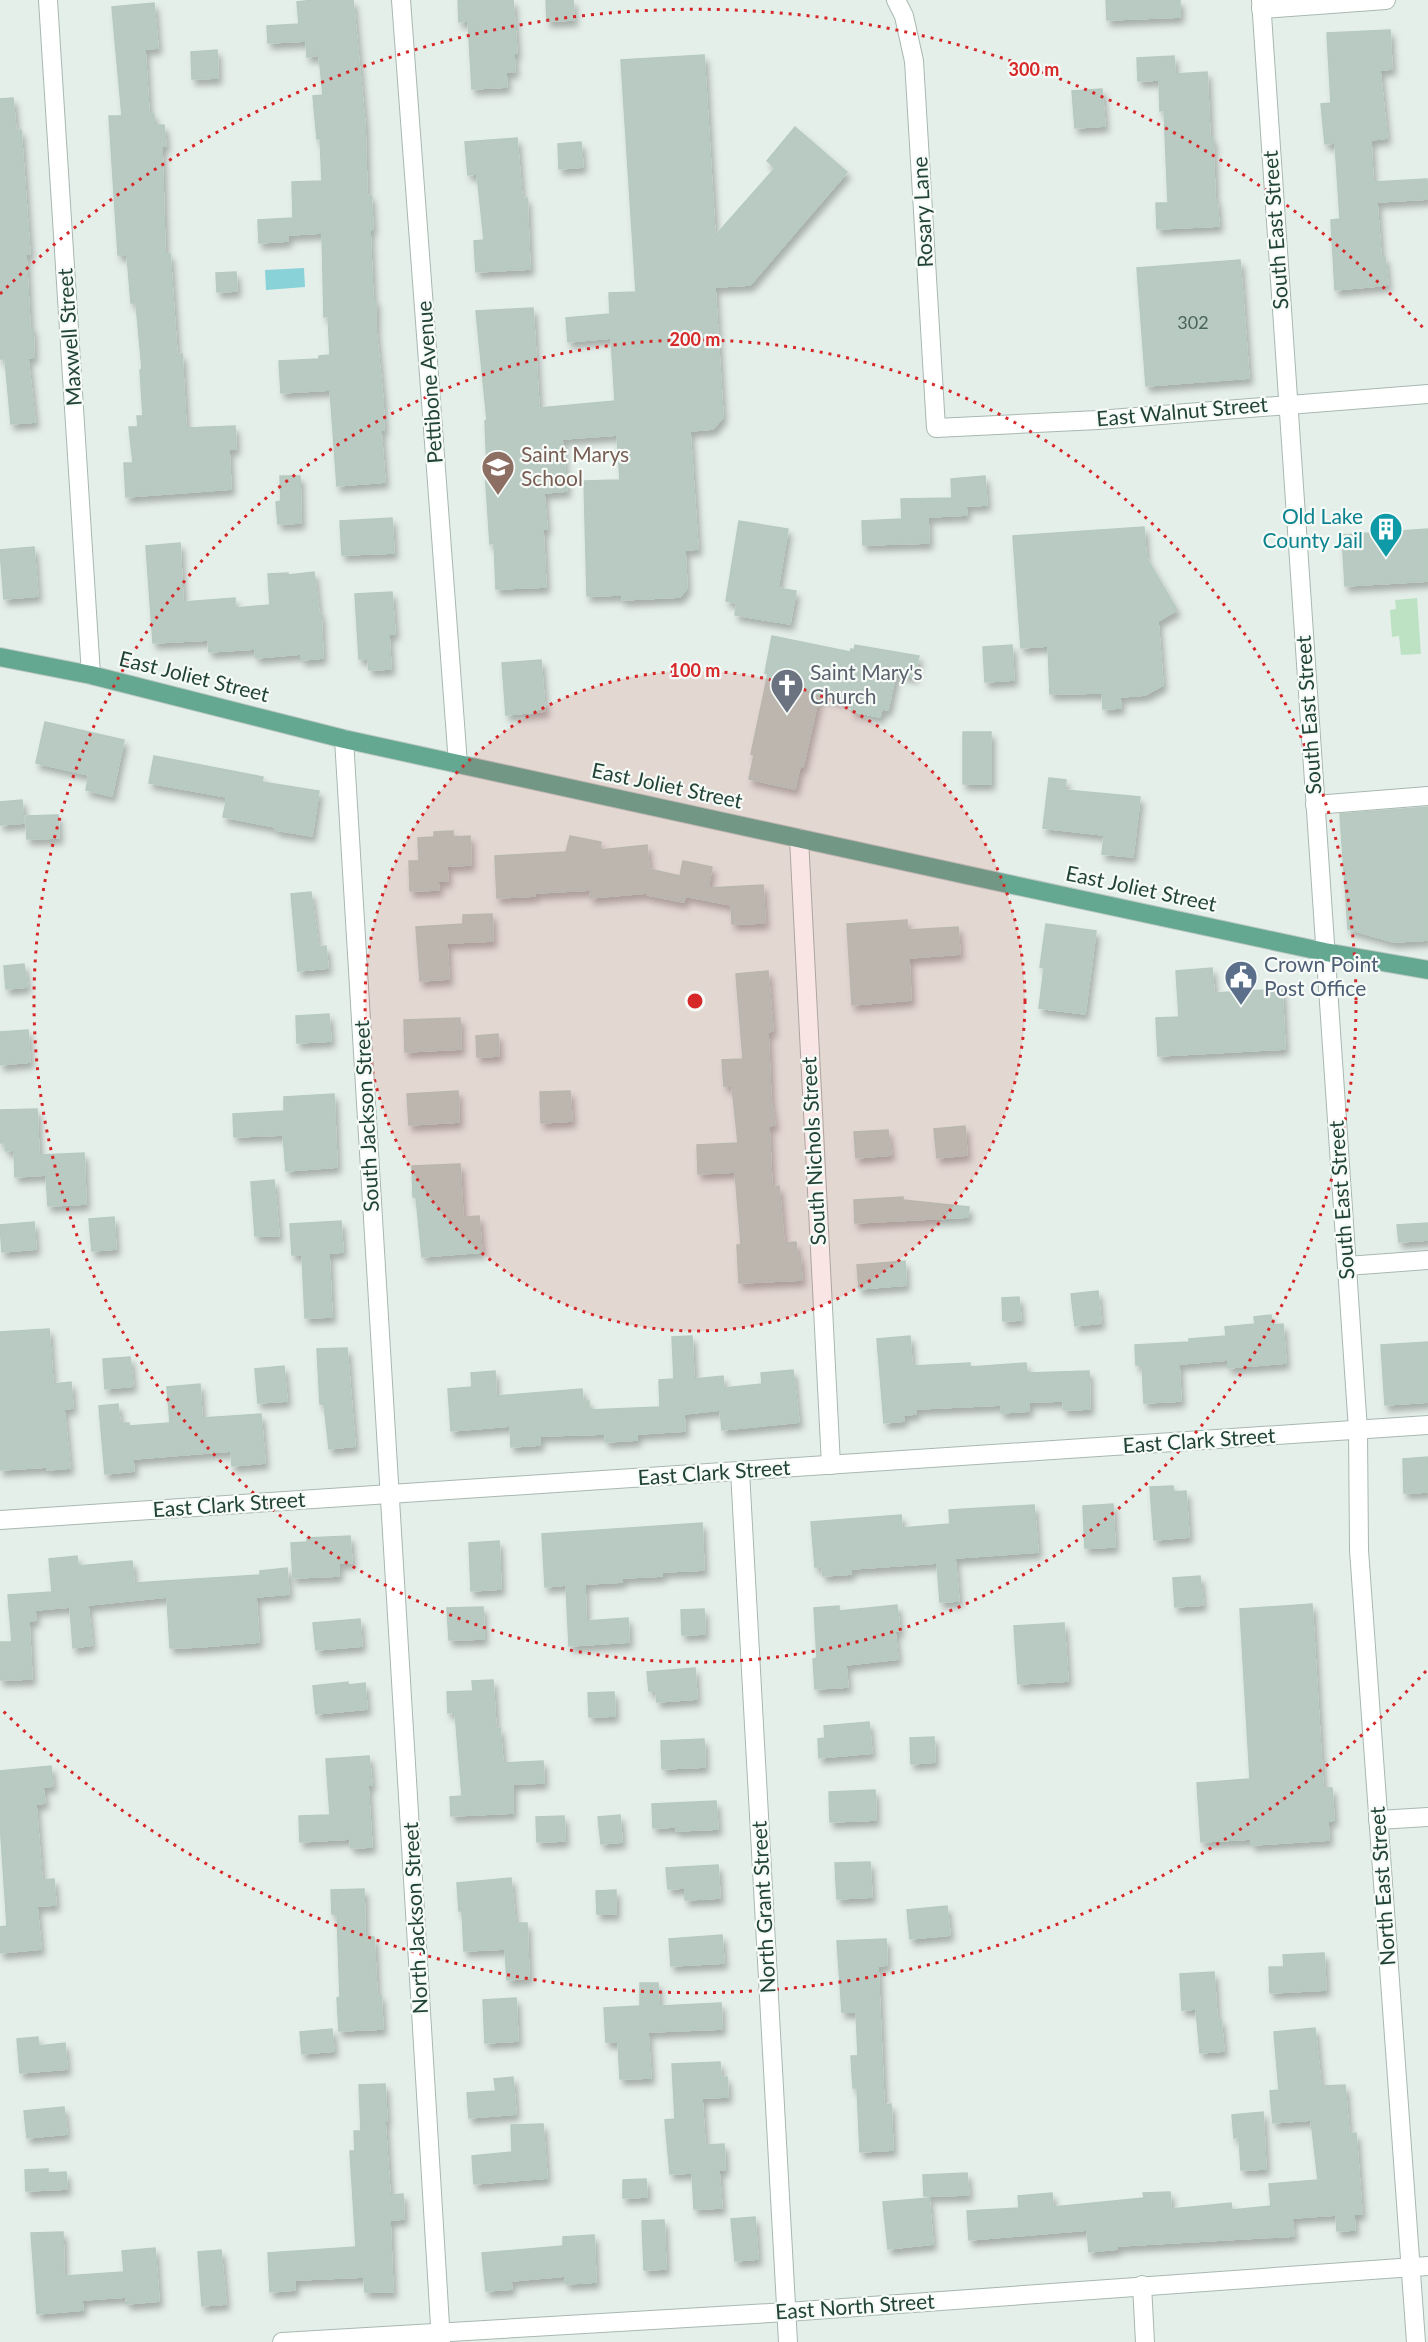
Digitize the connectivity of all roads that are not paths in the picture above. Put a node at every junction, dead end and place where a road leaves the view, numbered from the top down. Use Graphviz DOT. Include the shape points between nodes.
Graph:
graph roads {
  1 [pos="48,0"];
  2 [pos="401,0"];
  3 [pos="896,0"];
  4 [pos="1386,0"];
  5 [pos="1261,5"];
  6 [pos="1428,394"];
  7 [pos="1288,404"];
  8 [pos="936,428"];
  9 [pos="0,657"];
  10 [pos="92,675"];
  11 [pos="344,739"];
  12 [pos="458,764"];
  13 [pos="1428,796"];
  14 [pos="1315,805"];
  15 [pos="799,838"];
  16 [pos="1325,952"];
  17 [pos="1428,970"];
  18 [pos="1428,1260"];
  19 [pos="1347,1266"];
  20 [pos="1428,1425"];
  21 [pos="1358,1430"];
  22 [pos="831,1465"];
  23 [pos="740,1471"];
  24 [pos="390,1494"];
  25 [pos="0,1520"];
  26 [pos="1428,1817"];
  27 [pos="1378,1820"];
  28 [pos="1419,2266"];
  29 [pos="1142,2285"];
  30 [pos="787,2312"];
  31 [pos="441,2336"];
  32 [pos="282,2342"];
  33 [pos="788,2342"];
  34 [pos="1145,2342"];
  35 [pos="1416,2342"];
  1 -- 10 [label="street, Maxwell Street"];
  2 -- 12 [label="street, Pettibone Avenue"];
  3 -- 8 [label="street, Rosary Lane" via="904,16 914,61"];
  4 -- 5 [label="street"];
  5 -- 7 [label="street, South East Street"];
  6 -- 7 [label="street, East Walnut Street"];
  7 -- 8 [label="street, East Walnut Street" via="1098,420"];
  7 -- 14 [label="street, South East Street"];
  9 -- 10 [label="main road, East Joliet Street"];
  10 -- 11 [label="main road, East Joliet Street"];
  11 -- 12 [label="main road, East Joliet Street"];
  11 -- 24 [label="street, South Jackson Street"];
  12 -- 15 [label="main road, East Joliet Street"];
  13 -- 14 [label="street"];
  14 -- 16 [label="street, South East Street"];
  15 -- 16 [label="main road, East Joliet Street"];
  15 -- 22 [label="street, South Nichols Street"];
  16 -- 17 [label="main road, East Joliet Street"];
  16 -- 19 [label="street, South East Street"];
  18 -- 19 [label="street"];
  19 -- 21 [label="street, South East Street"];
  20 -- 21 [label="street, East Clark Street"];
  21 -- 22 [label="street, East Clark Street"];
  21 -- 27 [label="street, North East Street" via="1359,1550"];
  22 -- 23 [label="street, East Clark Street"];
  23 -- 24 [label="street, East Clark Street"];
  23 -- 30 [label="street, North Grant Street"];
  24 -- 25 [label="street, East Clark Street"];
  24 -- 31 [label="street, North Jackson Street"];
  26 -- 27 [label="street"];
  27 -- 28 [label="street, North East Street"];
  28 -- 29 [label="street, East North Street"];
  28 -- 35 [label="street, North East Street"];
  29 -- 30 [label="street, East North Street"];
  29 -- 34 [label="street"];
  30 -- 31 [label="street, East North Street"];
  30 -- 33 [label="street, North Grant Street"];
  31 -- 32 [label="street, East North Street"];
}
